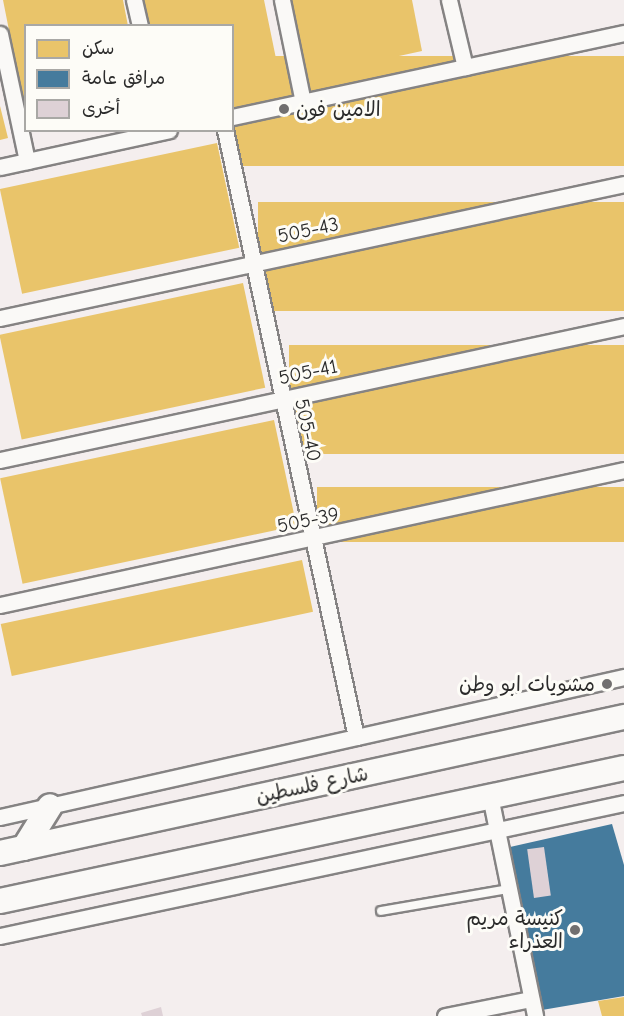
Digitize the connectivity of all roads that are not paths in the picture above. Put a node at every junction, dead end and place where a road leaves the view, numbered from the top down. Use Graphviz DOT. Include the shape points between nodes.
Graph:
graph roads {
  1 [pos="134,0"];
  2 [pos="282,0"];
  3 [pos="449,0"];
  4 [pos="140,24"];
  5 [pos="624,33"];
  6 [pos="0,34"];
  7 [pos="465,67"];
  8 [pos="303,102"];
  9 [pos="234,117"];
  10 [pos="160,132"];
  11 [pos="225,132"];
  12 [pos="27,161"];
  13 [pos="0,167"];
  14 [pos="624,184"];
  15 [pos="253,264"];
  16 [pos="0,318"];
  17 [pos="624,326"];
  18 [pos="280,399"];
  19 [pos="0,460"];
  20 [pos="624,470"];
  21 [pos="310,541"];
  22 [pos="0,605"];
  23 [pos="624,677"];
  24 [pos="624,717"];
  25 [pos="356,737"];
  26 [pos="624,768"];
  27 [pos="490,796"];
  28 [pos="624,803"];
  29 [pos="50,806"];
  30 [pos="0,817"];
  31 [pos="497,831"];
  32 [pos="24,848"];
  33 [pos="0,853"];
  34 [pos="508,889"];
  35 [pos="0,901"];
  36 [pos="381,911"];
  37 [pos="0,936"];
  38 [pos="531,999"];
  39 [pos="444,1016"];
  40 [pos="536,1016"];
  1 -- 4 [label="street"];
  2 -- 8 [label="street"];
  3 -- 7 [label="street"];
  5 -- 7 [label="street"];
  6 -- 12 [label="street"];
  7 -- 8 [label="street"];
  8 -- 9 [label="street"];
  10 -- 12 [label="street"];
  11 -- 15 [label="street, 505-40"];
  12 -- 13 [label="street"];
  14 -- 15 [label="street, 505-43"];
  15 -- 16 [label="street, 505-43"];
  15 -- 18 [label="street, 505-40"];
  17 -- 18 [label="street, 505-41"];
  18 -- 19 [label="street, 505-41"];
  18 -- 21 [label="street, 505-40"];
  20 -- 21 [label="street, 505-39"];
  21 -- 22 [label="street, 505-39"];
  21 -- 25 [label="street, 505-40"];
  23 -- 25 [label="street"];
  24 -- 32 [label="main road, شارع فلسطين"];
  25 -- 29 [label="street"];
  26 -- 27 [label="main road"];
  27 -- 31 [label="street"];
  27 -- 35 [label="main road"];
  28 -- 31 [label="street"];
  29 -- 30 [label="street"];
  29 -- 32 [label="main road"];
  31 -- 34 [label="street"];
  31 -- 37 [label="street"];
  32 -- 33 [label="main road, شارع فلسطين"];
  34 -- 36 [label="lane"];
  34 -- 38 [label="street"];
  38 -- 39 [label="street"];
  38 -- 40 [label="street"];
}
